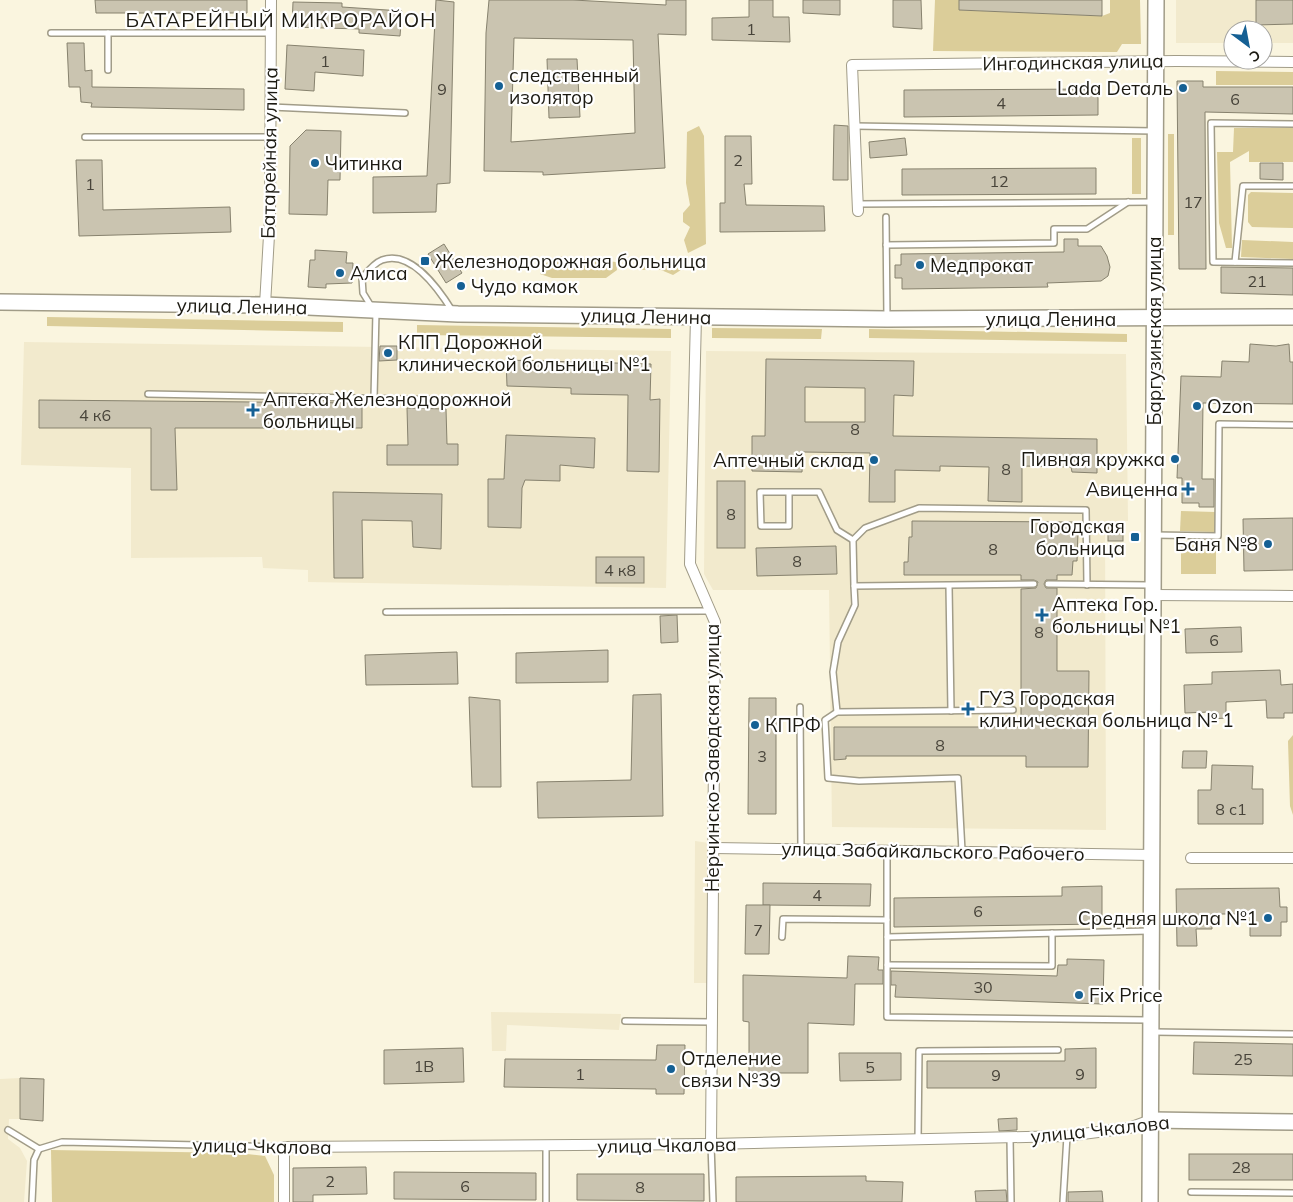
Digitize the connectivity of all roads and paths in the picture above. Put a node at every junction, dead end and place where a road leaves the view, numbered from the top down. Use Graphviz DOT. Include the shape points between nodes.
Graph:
graph roads {
  1 [pos="271,0"];
  2 [pos="1156,0"];
  3 [pos="51,33"];
  4 [pos="108,33"];
  5 [pos="270,33"];
  6 [pos="1155,62"];
  7 [pos="1293,62"];
  8 [pos="108,70"];
  9 [pos="270,107"];
  10 [pos="405,113"];
  11 [pos="1293,124"];
  12 [pos="854,126"];
  13 [pos="1154,131"];
  14 [pos="85,137"];
  15 [pos="270,137"];
  16 [pos="1293,186"];
  17 [pos="1128,201"];
  18 [pos="1154,202"];
  19 [pos="857,207"];
  20 [pos="886,217"];
  21 [pos="886,245"];
  22 [pos="1235,262"];
  23 [pos="1293,263"];
  24 [pos="0,302"];
  25 [pos="265,305"];
  26 [pos="376,311"];
  27 [pos="454,314"];
  28 [pos="696,317"];
  29 [pos="1154,318"];
  30 [pos="1293,318"];
  31 [pos="887,319"];
  32 [pos="148,394"];
  33 [pos="374,398"];
  34 [pos="455,400"];
  35 [pos="1293,425"];
  36 [pos="789,492"];
  37 [pos="1154,535"];
  38 [pos="853,540"];
  39 [pos="1034,584"];
  40 [pos="1048,584"];
  41 [pos="1087,585"];
  42 [pos="854,586"];
  43 [pos="949,586"];
  44 [pos="1153,590"];
  45 [pos="1293,596"];
  46 [pos="710,611"];
  47 [pos="386,612"];
  48 [pos="800,707"];
  49 [pos="1013,710"];
  50 [pos="951,711"];
  51 [pos="837,712"];
  52 [pos="714,848"];
  53 [pos="801,849"];
  54 [pos="888,850"];
  55 [pos="962,851"];
  56 [pos="1152,855"];
  57 [pos="1191,858"];
  58 [pos="1293,858"];
  59 [pos="887,920"];
  60 [pos="1152,931"];
  61 [pos="1052,933"];
  62 [pos="782,937"];
  63 [pos="887,937"];
  64 [pos="887,965"];
  65 [pos="626,1020"];
  66 [pos="712,1022"];
  67 [pos="1151,1026"];
  68 [pos="1293,1034"];
  69 [pos="1058,1050"];
  70 [pos="1151,1120"];
  71 [pos="1293,1122"];
  72 [pos="8,1130"];
  73 [pos="1068,1136"];
  74 [pos="1010,1138"];
  75 [pos="918,1141"];
  76 [pos="711,1144"];
  77 [pos="546,1146"];
  78 [pos="284,1147"];
  79 [pos="39,1149"];
  80 [pos="1191,1192"];
  81 [pos="1293,1193"];
  82 [pos="32,1202"];
  83 [pos="284,1202"];
  84 [pos="546,1202"];
  85 [pos="713,1202"];
  86 [pos="1011,1202"];
  87 [pos="1063,1202"];
  88 [pos="1150,1202"];
  1 -- 5 [label="street, Батарейная улица"];
  2 -- 6 [label="main road, Баргузинская улица"];
  3 -- 4 [label="lane"];
  4 -- 5 [label="lane"];
  4 -- 8 [label="lane"];
  5 -- 9 [label="street, Батарейная улица"];
  6 -- 7 [label="street, Ингодинская улица"];
  6 -- 12 [label="street, Ингодинская улица" via="852,65"];
  6 -- 13 [label="main road, Баргузинская улица"];
  9 -- 10 [label="lane"];
  9 -- 15 [label="street, Батарейная улица"];
  11 -- 22 [label="lane" via="1212,123 1213,262"];
  12 -- 13 [label="lane"];
  12 -- 19 [label="street"];
  13 -- 18 [label="main road, Баргузинская улица"];
  14 -- 15 [label="lane"];
  15 -- 25 [label="street, Батарейная улица"];
  16 -- 22 [label="lane" via="1243,186"];
  17 -- 18 [label="lane"];
  17 -- 19 [label="lane"];
  17 -- 21 [label="lane" via="1087,229 1054,229 1054,243"];
  18 -- 29 [label="main road, Баргузинская улица"];
  20 -- 21 [label="lane"];
  21 -- 31 [label="lane"];
  22 -- 23 [label="lane"];
  24 -- 25 [label="main road, улица Ленина"];
  25 -- 26 [label="main road, улица Ленина"];
  26 -- 27 [label="main road, улица Ленина"];
  26 -- 27 [label="lane" via="363,293 362,278 382,260 399,259 421,270"];
  26 -- 33 [label="lane"];
  27 -- 28 [label="main road, улица Ленина"];
  28 -- 31 [label="main road, улица Ленина"];
  28 -- 46 [label="street, Нерчинско-Заводская улица" via="690,564"];
  29 -- 30 [label="main road, улица Ленина"];
  29 -- 31 [label="main road, улица Ленина"];
  29 -- 37 [label="main road, Баргузинская улица"];
  32 -- 33 [label="lane"];
  33 -- 34 [label="lane"];
  35 -- 37 [label="lane" via="1219,424 1218,536"];
  36 -- 36 [label="lane" via="760,492 761,526 789,526"];
  36 -- 38 [label="lane" via="819,492 837,530"];
  37 -- 44 [label="main road, Баргузинская улица"];
  38 -- 41 [label="lane" via="865,528 919,508 1086,510"];
  38 -- 42 [label="lane"];
  39 -- 43 [label="lane"];
  40 -- 41 [label="lane"];
  41 -- 44 [label="lane"];
  42 -- 43 [label="lane"];
  42 -- 51 [label="lane" via="855,605 838,642 833,672"];
  43 -- 50 [label="lane"];
  44 -- 45 [label="street"];
  44 -- 56 [label="main road, Баргузинская улица"];
  46 -- 47 [label="lane"];
  46 -- 52 [label="street, Нерчинско-Заводская улица" via="714,622"];
  48 -- 53 [label="lane"];
  49 -- 50 [label="lane"];
  50 -- 51 [label="lane"];
  51 -- 55 [label="lane" via="825,720 828,778 859,781 958,778"];
  52 -- 53 [label="street, улица Забайкальского Рабочего"];
  52 -- 66 [label="street, Нерчинско-Заводская улица"];
  53 -- 54 [label="street, улица Забайкальского Рабочего"];
  54 -- 55 [label="street, улица Забайкальского Рабочего"];
  54 -- 59 [label="lane"];
  55 -- 56 [label="street, улица Забайкальского Рабочего"];
  56 -- 60 [label="main road, Баргузинская улица"];
  57 -- 58 [label="street"];
  59 -- 62 [label="lane" via="783,919"];
  59 -- 63 [label="lane"];
  60 -- 61 [label="lane"];
  60 -- 67 [label="main road, Баргузинская улица"];
  61 -- 63 [label="lane"];
  61 -- 64 [label="lane" via="1052,966"];
  63 -- 64 [label="lane"];
  64 -- 67 [label="lane" via="887,1017"];
  65 -- 66 [label="lane"];
  66 -- 76 [label="street, Нерчинско-Заводская улица"];
  67 -- 68 [label="lane"];
  67 -- 70 [label="main road, Баргузинская улица"];
  69 -- 75 [label="lane" via="919,1051"];
  70 -- 71 [label="main road, улица Чкалова"];
  70 -- 73 [label="street, улица Чкалова" via="1129,1128"];
  70 -- 88 [label="main road, Баргузинская улица"];
  72 -- 79 [label="lane"];
  73 -- 74 [label="street, улица Чкалова"];
  73 -- 87 [label="lane"];
  74 -- 75 [label="street, улица Чкалова"];
  74 -- 86 [label="lane"];
  75 -- 76 [label="street, улица Чкалова"];
  76 -- 77 [label="street, улица Чкалова"];
  76 -- 85 [label="lane"];
  77 -- 78 [label="street, улица Чкалова"];
  77 -- 84 [label="lane"];
  78 -- 79 [label="lane, улица Чкалова" via="62,1142"];
  78 -- 83 [label="street"];
  79 -- 82 [label="lane" via="34,1160"];
  80 -- 81 [label="lane"];
}
